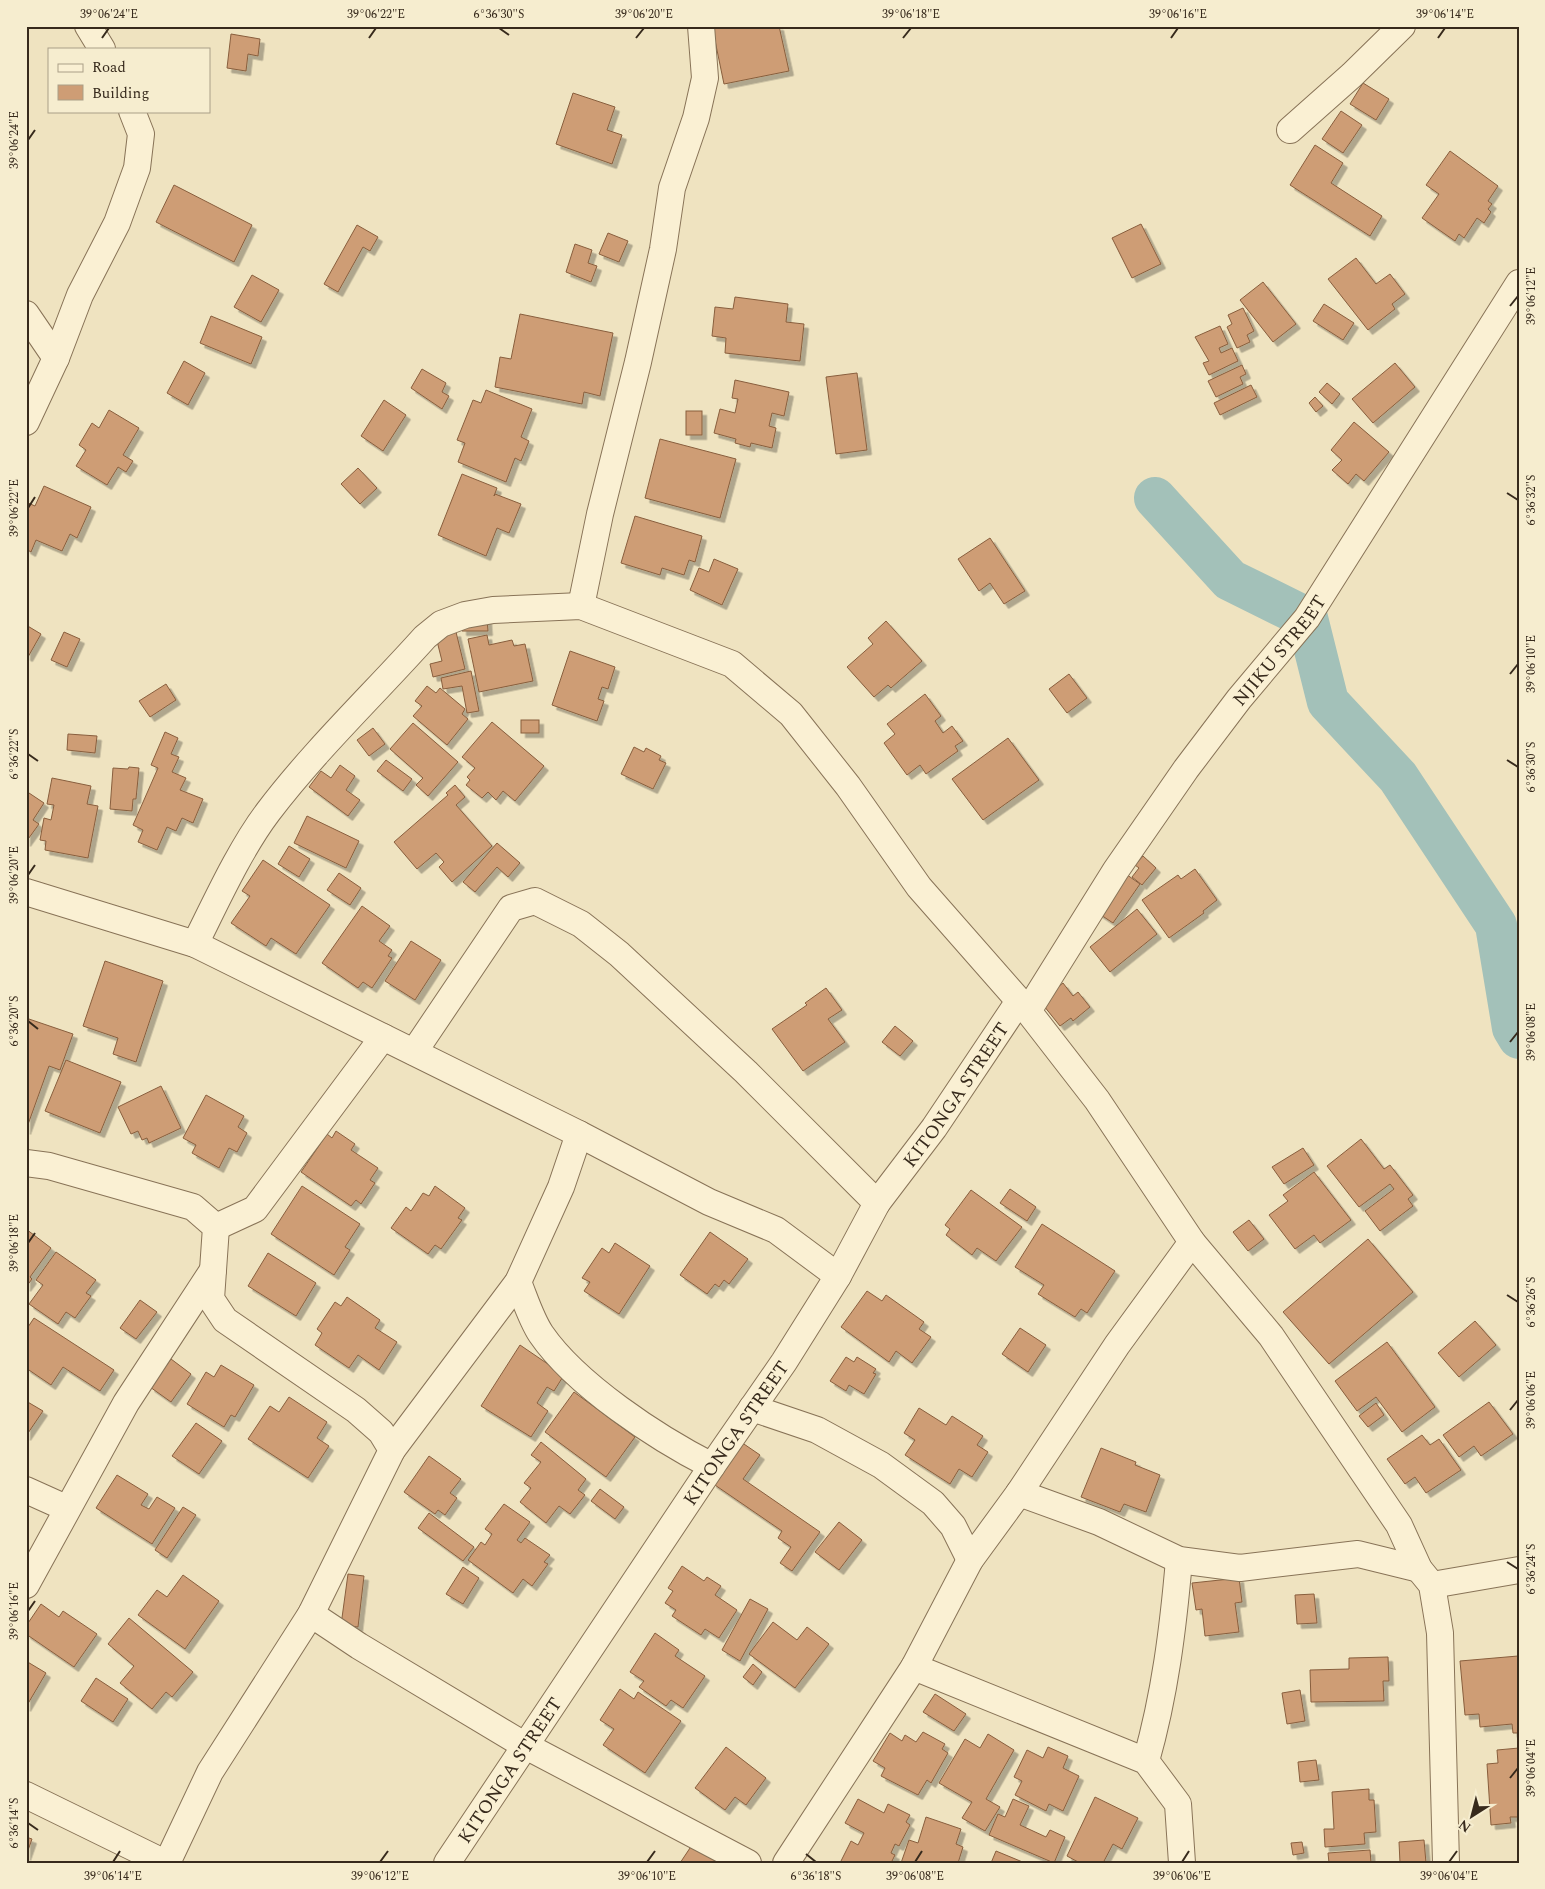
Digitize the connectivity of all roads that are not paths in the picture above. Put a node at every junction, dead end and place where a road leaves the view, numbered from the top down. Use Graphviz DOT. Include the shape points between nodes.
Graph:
graph roads {
  1 [pos="88,26"];
  2 [pos="701,26"];
  3 [pos="1402,26"];
  4 [pos="101,48"];
  5 [pos="132,112"];
  6 [pos="1290,130"];
  7 [pos="1519,282"];
  8 [pos="26,314"];
  9 [pos="56,358"];
  10 [pos="26,422"];
  11 [pos="581,606"];
  12 [pos="26,892"];
  13 [pos="195,944"];
  14 [pos="1024,1006"];
  15 [pos="383,1037"];
  16 [pos="414,1052"];
  17 [pos="579,1134"];
  18 [pos="26,1163"];
  19 [pos="877,1203"];
  20 [pos="216,1227"];
  21 [pos="1192,1242"];
  22 [pos="213,1270"];
  23 [pos="838,1276"];
  24 [pos="518,1282"];
  25 [pos="752,1408"];
  26 [pos="392,1450"];
  27 [pos="712,1466"];
  28 [pos="26,1490"];
  29 [pos="1019,1493"];
  30 [pos="66,1508"];
  31 [pos="970,1560"];
  32 [pos="1179,1560"];
  33 [pos="1519,1570"];
  34 [pos="1425,1577"];
  35 [pos="26,1585"];
  36 [pos="310,1614"];
  37 [pos="914,1667"];
  38 [pos="524,1745"];
  39 [pos="1146,1761"];
  40 [pos="27,1798"];
  41 [pos="166,1863"];
  42 [pos="448,1863"];
  43 [pos="748,1863"];
  44 [pos="786,1863"];
  45 [pos="1182,1863"];
  46 [pos="1446,1863"];
  1 -- 4 [label="street"];
  2 -- 11 [label="street" via="705,78 672,188 661,259"];
  3 -- 6 [label="street"];
  5 -- 9 [label="street" via="141,134 137,168 117,223 80,295"];
  7 -- 14 [label="street, NJIKU STREET" via="1307,618 1186,769"];
  8 -- 9 [label="street"];
  9 -- 10 [label="street"];
  11 -- 13 [label="street" via="493,610 465,615 441,624 425,637 334,735 268,813 223,887"];
  11 -- 14 [label="street" via="732,664 791,714 848,786 919,888"];
  12 -- 13 [label="street"];
  13 -- 15 [label="street"];
  14 -- 19 [label="street, KITONGA STREET"];
  14 -- 21 [label="street" via="1098,1100"];
  15 -- 16 [label="street"];
  15 -- 20 [label="street" via="255,1209"];
  16 -- 17 [label="street"];
  16 -- 19 [label="street" via="511,908 535,901 581,924 619,954 746,1072"];
  17 -- 23 [label="street" via="709,1202 776,1230"];
  17 -- 24 [label="street" via="561,1187"];
  18 -- 20 [label="street" via="49,1166 193,1207"];
  19 -- 23 [label="street, KITONGA STREET"];
  20 -- 22 [label="street"];
  21 -- 29 [label="street" via="1117,1345"];
  21 -- 34 [label="street" via="1271,1336 1399,1525"];
  22 -- 26 [label="street" via="211,1299 225,1320 356,1410 381,1432"];
  22 -- 30 [label="street" via="126,1403"];
  23 -- 25 [label="street, KITONGA STREET"];
  24 -- 26 [label="street"];
  24 -- 27 [label="street" via="541,1334 582,1381 679,1449"];
  25 -- 27 [label="street, KITONGA STREET"];
  25 -- 31 [label="street" via="817,1430 881,1465 933,1502 953,1526"];
  26 -- 36 [label="street"];
  27 -- 38 [label="street, KITONGA STREET"];
  28 -- 30 [label="street"];
  29 -- 31 [label="street"];
  29 -- 32 [label="street" via="1099,1522"];
  30 -- 35 [label="street"];
  31 -- 37 [label="street"];
  32 -- 34 [label="street" via="1240,1568 1358,1554"];
  32 -- 39 [label="street" via="1171,1647 1158,1719"];
  33 -- 34 [label="street"];
  34 -- 46 [label="street" via="1440,1633"];
  36 -- 38 [label="street"];
  36 -- 41 [label="street" via="210,1772"];
  37 -- 39 [label="street"];
  37 -- 44 [label="street"];
  38 -- 42 [label="street, KITONGA STREET"];
  38 -- 43 [label="street"];
  39 -- 45 [label="street" via="1178,1804"];
  40 -- 41 [label="street"];
}
